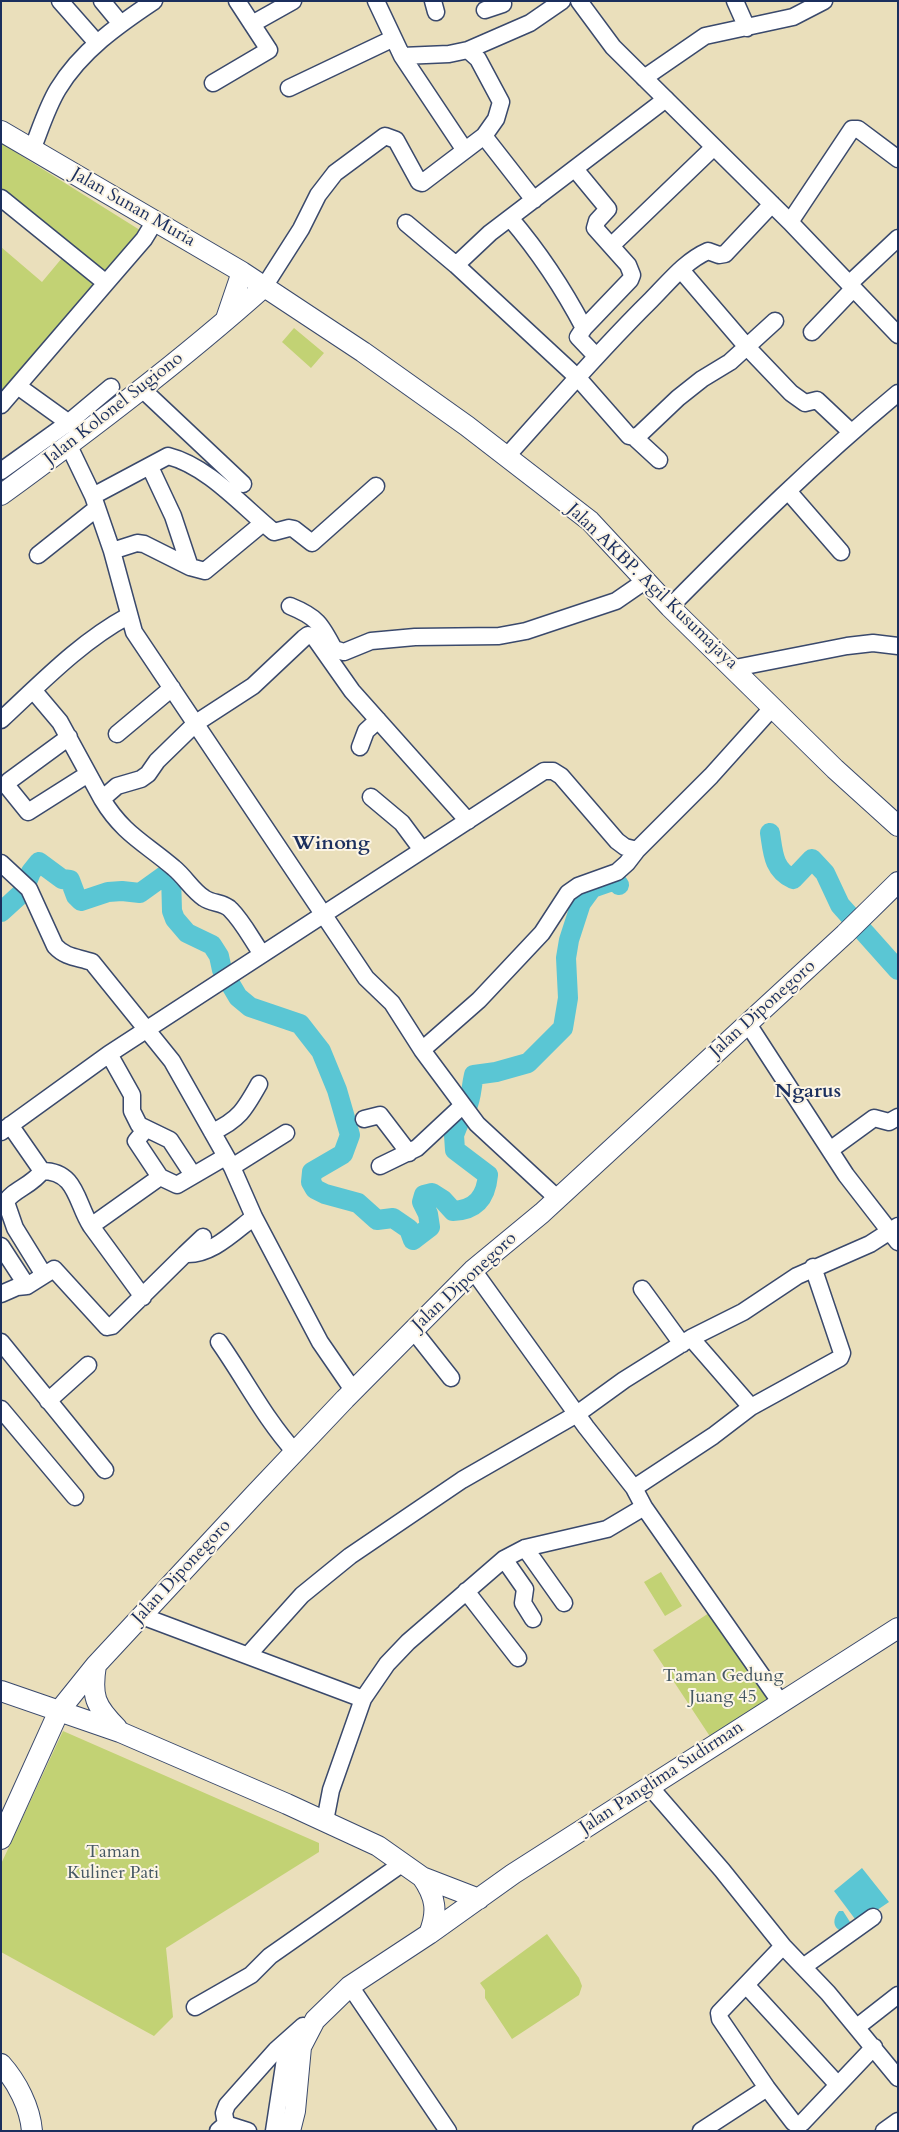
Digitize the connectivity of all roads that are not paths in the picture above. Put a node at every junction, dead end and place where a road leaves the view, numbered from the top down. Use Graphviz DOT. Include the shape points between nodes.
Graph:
graph roads {
  1 [pos="60,1"];
  2 [pos="102,1"];
  3 [pos="154,1"];
  4 [pos="237,1"];
  5 [pos="293,1"];
  6 [pos="376,1"];
  7 [pos="562,1"];
  8 [pos="580,1"];
  9 [pos="735,1"];
  10 [pos="824,1"];
  11 [pos="504,2"];
  12 [pos="485,10"];
  13 [pos="121,24"];
  14 [pos="252,24"];
  15 [pos="748,28"];
  16 [pos="392,38"];
  17 [pos="97,43"];
  18 [pos="468,50"];
  19 [pos="402,56"];
  20 [pos="644,78"];
  21 [pos="214,84"];
  22 [pos="289,88"];
  23 [pos="666,99"];
  24 [pos="1,131"];
  25 [pos="484,136"];
  26 [pos="714,147"];
  27 [pos="464,149"];
  28 [pos="32,150"];
  29 [pos="898,159"];
  30 [pos="575,169"];
  31 [pos="1,198"];
  32 [pos="534,200"];
  33 [pos="772,204"];
  34 [pos="510,218"];
  35 [pos="155,222"];
  36 [pos="790,222"];
  37 [pos="406,223"];
  38 [pos="898,238"];
  39 [pos="611,246"];
  40 [pos="456,265"];
  41 [pos="681,270"];
  42 [pos="242,272"];
  43 [pos="106,283"];
  44 [pos="851,286"];
  45 [pos="264,287"];
  46 [pos="225,321"];
  47 [pos="775,321"];
  48 [pos="584,328"];
  49 [pos="812,332"];
  50 [pos="898,335"];
  51 [pos="746,347"];
  52 [pos="596,356"];
  53 [pos="578,378"];
  54 [pos="19,387"];
  55 [pos="111,387"];
  56 [pos="141,388"];
  57 [pos="898,393"];
  58 [pos="1,405"];
  59 [pos="68,422"];
  60 [pos="851,432"];
  61 [pos="634,437"];
  62 [pos="76,440"];
  63 [pos="507,456"];
  64 [pos="659,460"];
  65 [pos="150,467"];
  66 [pos="1,471"];
  67 [pos="244,484"];
  68 [pos="376,486"];
  69 [pos="788,490"];
  70 [pos="1,495"];
  71 [pos="95,502"];
  72 [pos="263,523"];
  73 [pos="112,551"];
  74 [pos="840,552"];
  75 [pos="38,555"];
  76 [pos="190,567"];
  77 [pos="645,581"];
  78 [pos="290,606"];
  79 [pos="670,607"];
  80 [pos="128,616"];
  81 [pos="898,646"];
  82 [pos="831,649"];
  83 [pos="898,656"];
  84 [pos="735,668"];
  85 [pos="172,688"];
  86 [pos="33,690"];
  87 [pos="774,707"];
  88 [pos="1,720"];
  89 [pos="378,720"];
  90 [pos="196,723"];
  91 [pos="117,734"];
  92 [pos="69,737"];
  93 [pos="360,747"];
  94 [pos="88,774"];
  95 [pos="371,797"];
  96 [pos="102,799"];
  97 [pos="468,821"];
  98 [pos="898,826"];
  99 [pos="422,850"];
  100 [pos="637,850"];
  101 [pos="1,863"];
  102 [pos="898,882"];
  103 [pos="324,912"];
  104 [pos="262,954"];
  105 [pos="748,1024"];
  106 [pos="148,1030"];
  107 [pos="422,1050"];
  108 [pos="109,1054"];
  109 [pos="259,1084"];
  110 [pos="462,1106"];
  111 [pos="898,1117"];
  112 [pos="364,1119"];
  113 [pos="6,1128"];
  114 [pos="146,1129"];
  115 [pos="212,1132"];
  116 [pos="286,1133"];
  117 [pos="830,1150"];
  118 [pos="409,1153"];
  119 [pos="228,1162"];
  120 [pos="380,1166"];
  121 [pos="42,1171"];
  122 [pos="193,1175"];
  123 [pos="160,1177"];
  124 [pos="557,1198"];
  125 [pos="254,1217"];
  126 [pos="91,1226"];
  127 [pos="895,1233"];
  128 [pos="203,1236"];
  129 [pos="1,1246"];
  130 [pos="184,1254"];
  131 [pos="813,1268"];
  132 [pos="473,1270"];
  133 [pos="44,1275"];
  134 [pos="27,1286"];
  135 [pos="642,1289"];
  136 [pos="1,1294"];
  137 [pos="143,1297"];
  138 [pos="413,1330"];
  139 [pos="686,1341"];
  140 [pos="1,1342"];
  141 [pos="219,1342"];
  142 [pos="88,1365"];
  143 [pos="451,1378"];
  144 [pos="353,1390"];
  145 [pos="48,1401"];
  146 [pos="751,1407"];
  147 [pos="1,1409"];
  148 [pos="577,1414"];
  149 [pos="295,1452"];
  150 [pos="105,1470"];
  151 [pos="634,1488"];
  152 [pos="75,1497"];
  153 [pos="644,1507"];
  154 [pos="525,1548"];
  155 [pos="504,1559"];
  156 [pos="466,1591"];
  157 [pos="564,1603"];
  158 [pos="142,1616"];
  159 [pos="533,1619"];
  160 [pos="898,1628"];
  161 [pos="249,1654"];
  162 [pos="518,1658"];
  163 [pos="96,1665"];
  164 [pos="1,1691"];
  165 [pos="363,1698"];
  166 [pos="781,1703"];
  167 [pos="59,1711"];
  168 [pos="120,1732"];
  169 [pos="650,1787"];
  170 [pos="325,1821"];
  171 [pos="1,1839"];
  172 [pos="403,1863"];
  173 [pos="422,1877"];
  174 [pos="479,1899"];
  175 [pos="873,1917"];
  176 [pos="429,1934"];
  177 [pos="783,1946"];
  178 [pos="803,1966"];
  179 [pos="746,1985"];
  180 [pos="350,1986"];
  181 [pos="898,1995"];
  182 [pos="195,2007"];
  183 [pos="303,2026"];
  184 [pos="857,2027"];
  185 [pos="874,2047"];
  186 [pos="1,2064"];
  187 [pos="896,2074"];
  188 [pos="838,2085"];
  189 [pos="766,2088"];
  190 [pos="898,2121"];
  191 [pos="222,2128"];
  192 [pos="285,2128"];
  193 [pos="32,2131"];
  194 [pos="248,2131"];
  195 [pos="448,2131"];
  196 [pos="701,2131"];
  197 [pos="884,2131"];
  1 -- 17 [label="street"];
  2 -- 13 [label="street"];
  3 -- 13 [label="street"];
  4 -- 14 [label="street"];
  5 -- 14 [label="street"];
  6 -- 16 [label="street"];
  7 -- 18 [label="street" via="530,24"];
  8 -- 20 [label="street" via="612,47"];
  9 -- 15 [label="street"];
  10 -- 15 [label="street" via="793,17"];
  11 -- 12 [label="street"];
  13 -- 17 [label="street"];
  14 -- 21 [label="street" via="269,50"];
  15 -- 20 [label="street" via="705,36"];
  16 -- 19 [label="street"];
  16 -- 22 [label="street"];
  17 -- 28 [label="street" via="58,90"];
  18 -- 19 [label="street"];
  18 -- 25 [label="street" via="478,59 501,102 496,119"];
  19 -- 27 [label="street"];
  20 -- 23 [label="street"];
  23 -- 26 [label="street"];
  23 -- 30 [label="street"];
  24 -- 28 [label="main road, Jalan Sunan Muria"];
  25 -- 27 [label="street"];
  25 -- 32 [label="street"];
  26 -- 33 [label="street"];
  26 -- 39 [label="street"];
  27 -- 45 [label="street" via="422,183 396,140 385,136 335,174 318,195"];
  28 -- 35 [label="main road, Jalan Sunan Muria"];
  29 -- 36 [label="street" via="858,129 852,129"];
  30 -- 32 [label="street"];
  30 -- 39 [label="street" via="608,210 595,228"];
  31 -- 43 [label="street"];
  32 -- 34 [label="street"];
  33 -- 36 [label="street"];
  33 -- 41 [label="street" via="725,254 708,251"];
  34 -- 40 [label="street"];
  34 -- 48 [label="street" via="557,280"];
  35 -- 42 [label="main road, Jalan Sunan Muria"];
  35 -- 43 [label="street"];
  36 -- 44 [label="street"];
  37 -- 40 [label="street"];
  38 -- 44 [label="street"];
  39 -- 48 [label="street" via="628,265 632,278"];
  40 -- 53 [label="street"];
  41 -- 51 [label="street"];
  41 -- 52 [label="street"];
  42 -- 45 [label="main road, Jalan Sunan Muria"];
  42 -- 46 [label="main road"];
  43 -- 54 [label="street"];
  44 -- 49 [label="street"];
  44 -- 50 [label="street"];
  45 -- 46 [label="main road, Jalan Kolonel Sugiono"];
  45 -- 63 [label="main road, Jalan AKBP. Agil Kusumajaya" via="363,352"];
  46 -- 56 [label="main road, Jalan Kolonel Sugiono"];
  47 -- 51 [label="street"];
  48 -- 52 [label="street" via="578,337"];
  51 -- 60 [label="street" via="800,401 816,400"];
  51 -- 61 [label="street" via="678,398"];
  52 -- 53 [label="street"];
  53 -- 61 [label="street" via="629,436"];
  53 -- 63 [label="street"];
  54 -- 58 [label="street"];
  54 -- 59 [label="street"];
  55 -- 59 [label="street"];
  56 -- 62 [label="main road, Jalan Kolonel Sugiono"];
  56 -- 67 [label="street"];
  57 -- 60 [label="street"];
  59 -- 62 [label="street"];
  59 -- 66 [label="street"];
  60 -- 69 [label="street"];
  61 -- 64 [label="street"];
  62 -- 70 [label="main road, Jalan Kolonel Sugiono"];
  62 -- 71 [label="street"];
  63 -- 77 [label="main road, Jalan AKBP. Agil Kusumajaya" via="590,521"];
  65 -- 71 [label="street"];
  65 -- 72 [label="street" via="165,456 179,459 213,479"];
  65 -- 76 [label="street" via="173,516"];
  68 -- 72 [label="street" via="316,542 307,541 294,529 274,532"];
  69 -- 74 [label="street"];
  69 -- 79 [label="street"];
  71 -- 73 [label="street"];
  71 -- 75 [label="street"];
  72 -- 76 [label="street" via="205,571"];
  73 -- 76 [label="street" via="136,543 144,544"];
  73 -- 80 [label="street"];
  77 -- 78 [label="street" via="616,601 526,631 499,636 371,641 344,652 334,649 320,623 309,613"];
  77 -- 79 [label="main road, Jalan AKBP. Agil Kusumajaya"];
  79 -- 84 [label="main road, Jalan AKBP. Agil Kusumajaya"];
  80 -- 85 [label="street" via="134,632"];
  80 -- 86 [label="street" via="108,626"];
  81 -- 82 [label="street" via="873,643"];
  82 -- 83 [label="street" via="833,657 883,653"];
  82 -- 84 [label="street"];
  84 -- 87 [label="main road, Jalan AKBP. Agil Kusumajaya"];
  85 -- 90 [label="street"];
  85 -- 91 [label="street"];
  86 -- 88 [label="street"];
  86 -- 92 [label="street"];
  87 -- 98 [label="main road, Jalan AKBP. Agil Kusumajaya"];
  87 -- 100 [label="street"];
  89 -- 90 [label="street" via="340,677 317,640 308,635 253,686"];
  89 -- 93 [label="street" via="366,731"];
  89 -- 97 [label="street"];
  90 -- 96 [label="street" via="148,774 118,786"];
  90 -- 103 [label="street"];
  92 -- 94 [label="street"];
  92 -- 94 [label="street" via="7,786 28,812"];
  94 -- 96 [label="street"];
  95 -- 99 [label="street" via="402,823"];
  96 -- 104 [label="street" via="129,835 173,867 207,901 224,904 232,910"];
  97 -- 99 [label="street"];
  97 -- 100 [label="street" via="544,771 553,771 561,776 617,841"];
  99 -- 103 [label="street"];
  100 -- 107 [label="street" via="617,872 568,893 542,933 479,1000"];
  101 -- 106 [label="street" via="26,887 55,946 72,958 92,962"];
  102 -- 105 [label="main road, Jalan Diponegoro"];
  103 -- 104 [label="street"];
  103 -- 107 [label="street" via="366,978 392,1003"];
  104 -- 106 [label="street"];
  105 -- 117 [label="street"];
  105 -- 124 [label="main road, Jalan Diponegoro"];
  106 -- 108 [label="street"];
  106 -- 115 [label="street" via="172,1061"];
  107 -- 110 [label="street"];
  108 -- 113 [label="street"];
  108 -- 114 [label="street" via="132,1095 135,1119"];
  109 -- 115 [label="street" via="233,1123"];
  110 -- 118 [label="street"];
  110 -- 124 [label="street"];
  111 -- 117 [label="street" via="889,1122 874,1118"];
  112 -- 118 [label="street" via="380,1115"];
  113 -- 121 [label="street"];
  114 -- 122 [label="street" via="170,1140"];
  114 -- 123 [label="street" via="136,1141"];
  115 -- 119 [label="street"];
  116 -- 119 [label="street"];
  117 -- 127 [label="street" via="846,1175"];
  118 -- 120 [label="street"];
  119 -- 122 [label="street"];
  119 -- 125 [label="street"];
  121 -- 126 [label="street" via="55,1172 73,1186"];
  121 -- 133 [label="street" via="32,1184 10,1196 6,1202 16,1228"];
  122 -- 123 [label="street" via="177,1184"];
  123 -- 126 [label="street"];
  124 -- 132 [label="main road, Jalan Diponegoro"];
  125 -- 130 [label="street" via="207,1250"];
  125 -- 144 [label="street" via="320,1342"];
  126 -- 137 [label="street"];
  127 -- 131 [label="street"];
  128 -- 130 [label="street"];
  129 -- 134 [label="street"];
  130 -- 137 [label="street"];
  131 -- 139 [label="street" via="743,1312"];
  131 -- 146 [label="street" via="842,1353 840,1358"];
  132 -- 138 [label="main road, Jalan Diponegoro"];
  132 -- 148 [label="street"];
  133 -- 134 [label="street"];
  133 -- 137 [label="street" via="57,1271 107,1327"];
  134 -- 136 [label="street"];
  135 -- 139 [label="street"];
  138 -- 143 [label="street"];
  138 -- 144 [label="main road, Jalan Diponegoro"];
  139 -- 146 [label="street"];
  139 -- 148 [label="street"];
  140 -- 145 [label="street"];
  141 -- 149 [label="street" via="274,1429"];
  142 -- 145 [label="street"];
  144 -- 149 [label="main road, Jalan Diponegoro"];
  145 -- 150 [label="street"];
  146 -- 151 [label="street"];
  147 -- 152 [label="street"];
  148 -- 151 [label="street"];
  148 -- 161 [label="street" via="462,1480 350,1556 302,1595"];
  149 -- 158 [label="main road, Jalan Diponegoro"];
  151 -- 153 [label="street"];
  153 -- 154 [label="street" via="607,1529"];
  153 -- 166 [label="street"];
  154 -- 155 [label="street"];
  154 -- 157 [label="street"];
  155 -- 156 [label="street"];
  155 -- 159 [label="street" via="524,1588 523,1603"];
  156 -- 162 [label="street"];
  156 -- 165 [label="street" via="392,1658"];
  158 -- 161 [label="street"];
  158 -- 163 [label="main road, Jalan Diponegoro"];
  160 -- 166 [label="main road, Jalan Panglima Sudirman"];
  161 -- 165 [label="street"];
  163 -- 167 [label="main road, Jalan Diponegoro"];
  163 -- 168 [label="main road" via="95,1699 102,1713"];
  164 -- 167 [label="main road"];
  165 -- 170 [label="street" via="331,1790"];
  166 -- 169 [label="main road, Jalan Panglima Sudirman"];
  167 -- 168 [label="main road"];
  167 -- 171 [label="main road, Jalan Diponegoro"];
  168 -- 170 [label="main road"];
  169 -- 174 [label="main road, Jalan Panglima Sudirman"];
  169 -- 177 [label="street"];
  170 -- 172 [label="main road" via="378,1846"];
  172 -- 173 [label="main road"];
  172 -- 182 [label="street" via="270,1956 252,1975"];
  173 -- 174 [label="main road"];
  173 -- 176 [label="main road" via="431,1890 435,1905"];
  174 -- 176 [label="main road, Jalan Panglima Sudirman"];
  175 -- 178 [label="street"];
  176 -- 180 [label="main road, Jalan Panglima Sudirman"];
  177 -- 178 [label="street"];
  177 -- 179 [label="street"];
  178 -- 184 [label="street"];
  179 -- 188 [label="street"];
  179 -- 189 [label="street" via="720,2010 720,2019"];
  180 -- 183 [label="main road" via="338,1990 324,2001"];
  180 -- 192 [label="main road" via="307,2032 301,2046 295,2111"];
  180 -- 195 [label="street"];
  181 -- 184 [label="street"];
  183 -- 191 [label="street" via="276,2050 227,2105"];
  183 -- 192 [label="main road" via="292,2063"];
  184 -- 185 [label="street"];
  185 -- 187 [label="street"];
  185 -- 188 [label="street"];
  186 -- 193 [label="main road" via="17,2086 28,2110"];
  188 -- 189 [label="street" via="798,2124"];
  189 -- 196 [label="street"];
  190 -- 197 [label="street"];
  191 -- 194 [label="street"];
}
